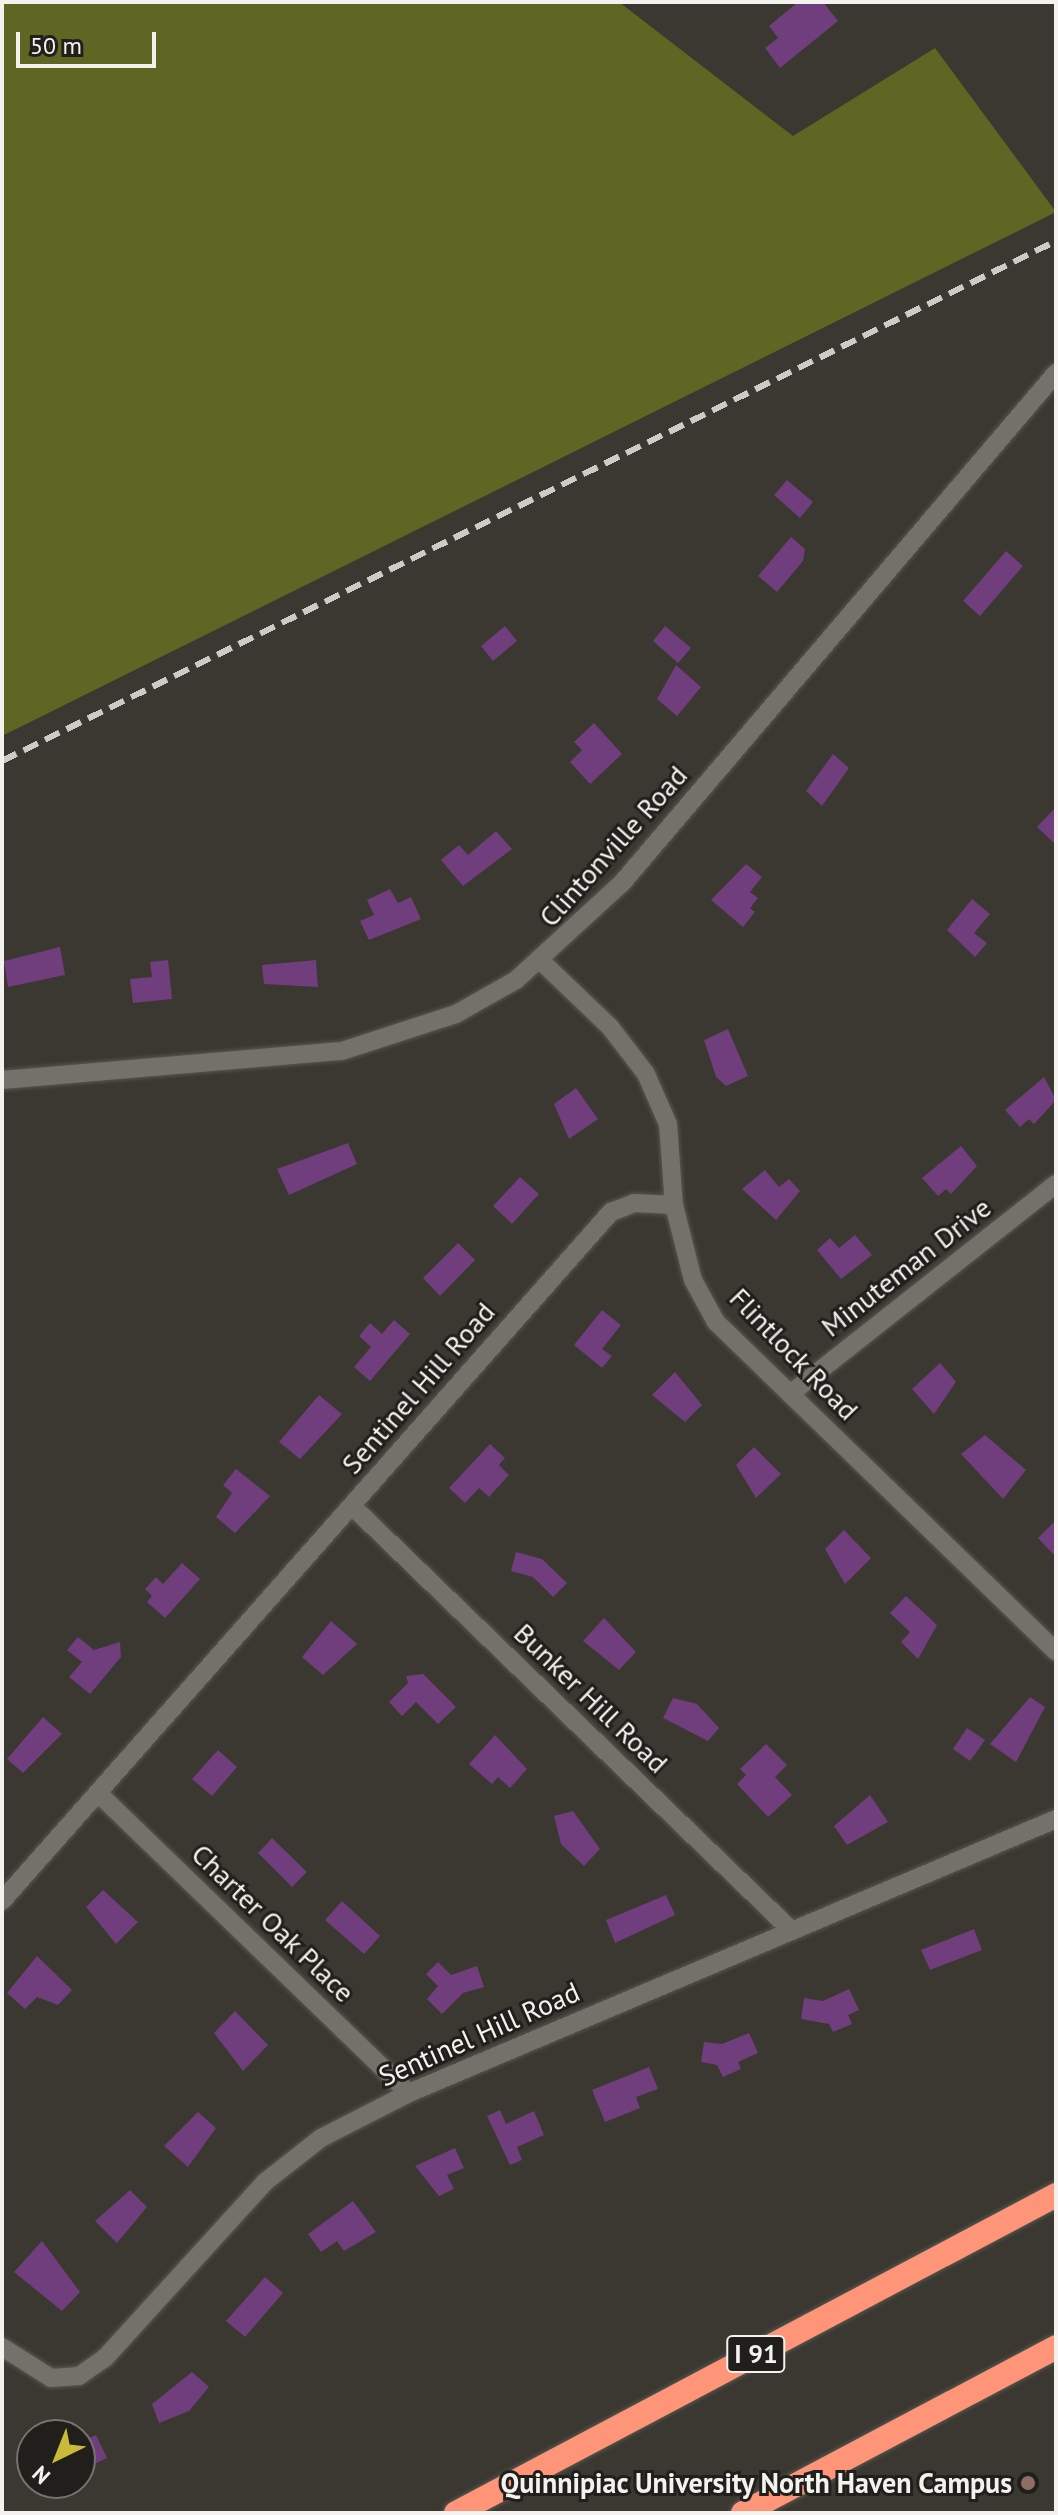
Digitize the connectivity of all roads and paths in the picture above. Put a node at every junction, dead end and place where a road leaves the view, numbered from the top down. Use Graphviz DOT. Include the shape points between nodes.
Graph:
graph roads {
  1 [pos="1056,373"];
  2 [pos="542,962"];
  3 [pos="2,1080"];
  4 [pos="1056,1184"];
  5 [pos="674,1205"];
  6 [pos="790,1394"];
  7 [pos="352,1506"];
  8 [pos="1056,1651"];
  9 [pos="98,1793"];
  10 [pos="1056,1819"];
  11 [pos="2,1901"];
  12 [pos="791,1930"];
  13 [pos="409,2093"];
  14 [pos="1056,2195"];
  15 [pos="2,2347"];
  16 [pos="1056,2347"];
  17 [pos="456,2513"];
  18 [pos="743,2513"];
  1 -- 2 [label="street, Clintonville Road" via="622,883"];
  2 -- 3 [label="street, Clintonville Road" via="456,1014 342,1051"];
  2 -- 5 [label="street, Flintlock Road" via="610,1027 646,1074 668,1124"];
  4 -- 6 [label="street, Minuteman Drive"];
  5 -- 6 [label="street, Flintlock Road" via="693,1280 716,1322"];
  5 -- 7 [label="street, Sentinel Hill Road" via="634,1203 611,1212"];
  6 -- 8 [label="street, Flintlock Road"];
  7 -- 9 [label="street, Sentinel Hill Road"];
  7 -- 12 [label="street, Bunker Hill Road"];
  9 -- 11 [label="street, Sentinel Hill Road"];
  9 -- 13 [label="street, Charter Oak Place"];
  10 -- 12 [label="street, Sentinel Hill Road"];
  12 -- 13 [label="street, Sentinel Hill Road"];
  13 -- 15 [label="street, Sentinel Hill Road" via="290,2159 91,2370 51,2378"];
  14 -- 17 [label="highway, I 91"];
  16 -- 18 [label="highway"];
}
